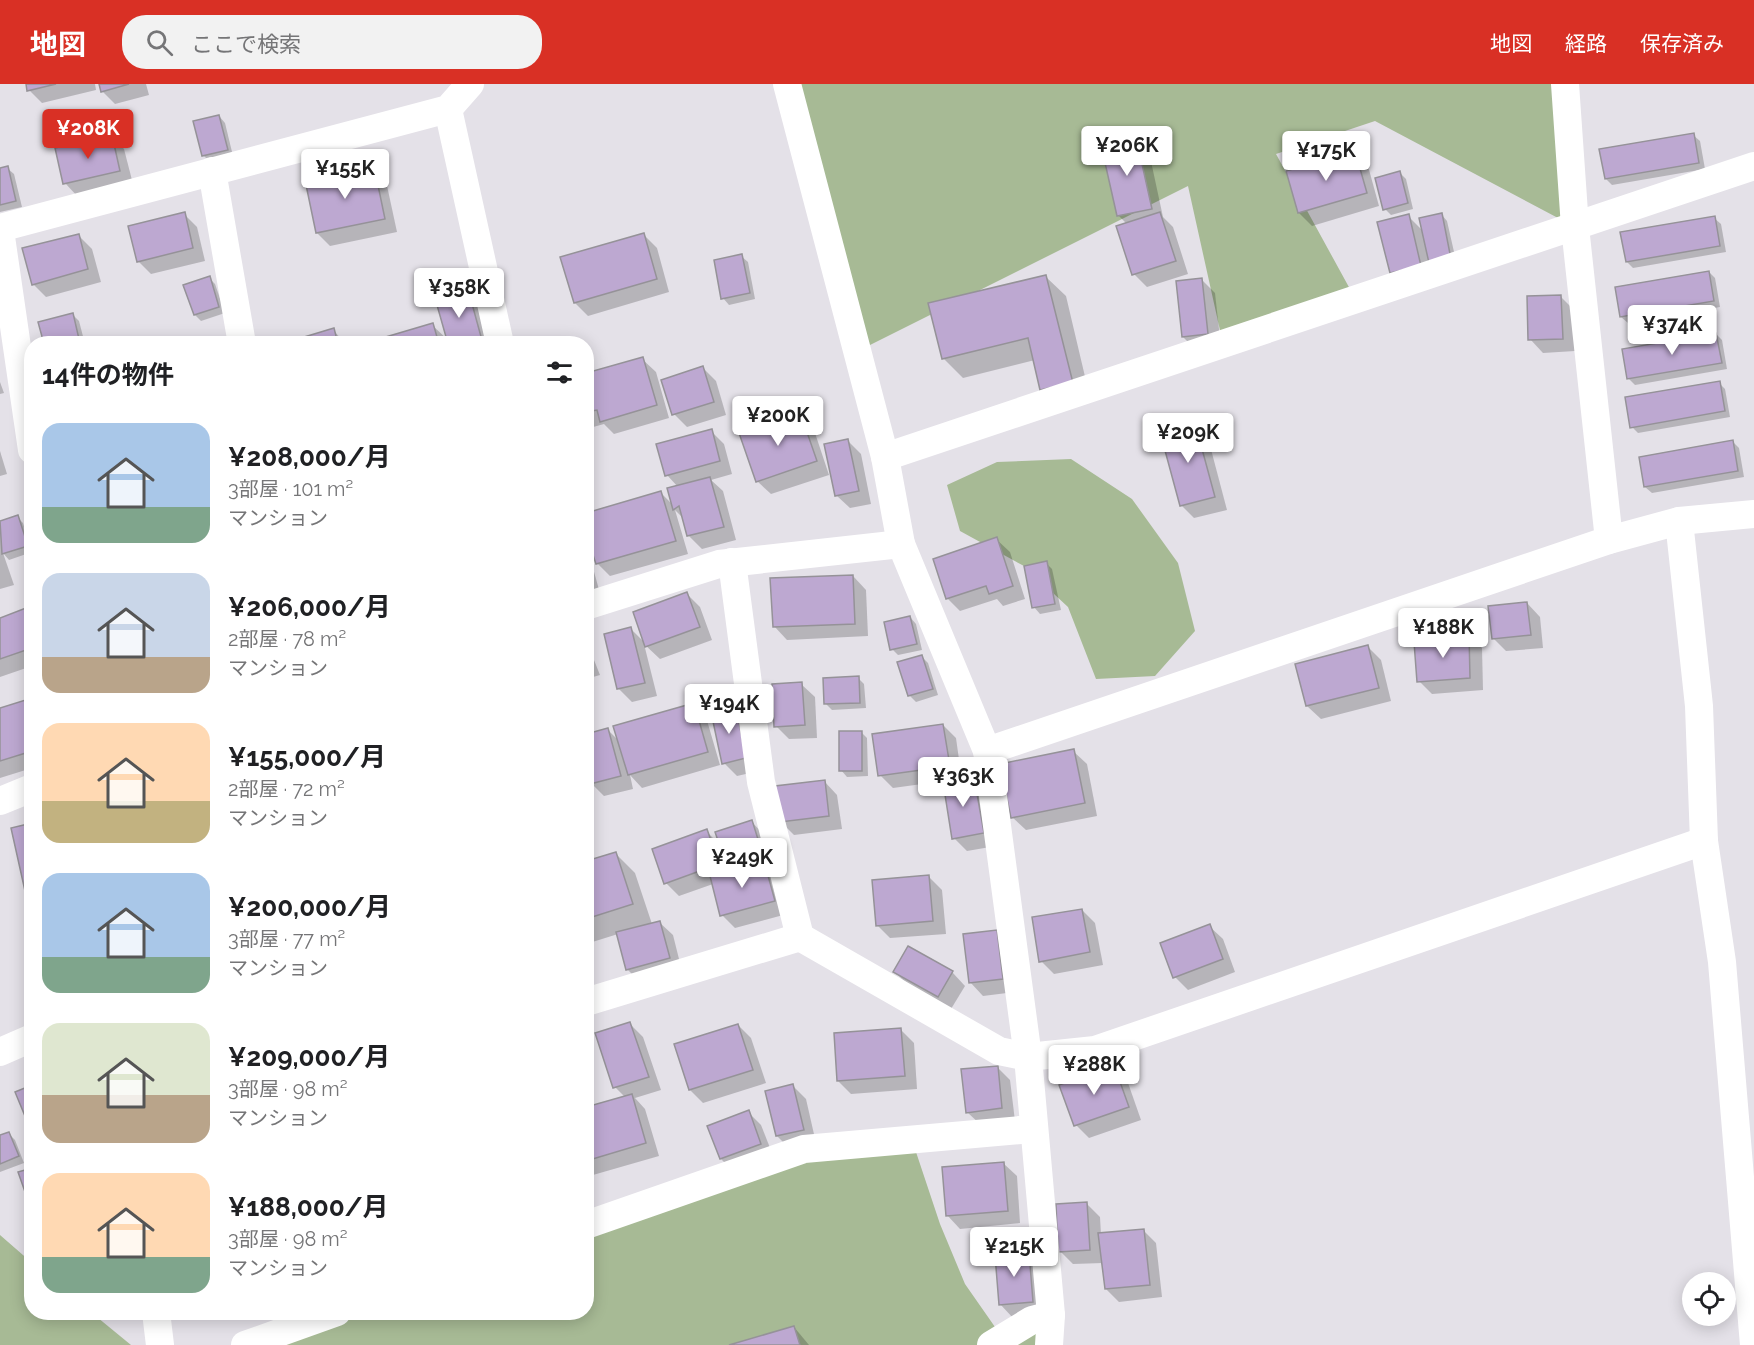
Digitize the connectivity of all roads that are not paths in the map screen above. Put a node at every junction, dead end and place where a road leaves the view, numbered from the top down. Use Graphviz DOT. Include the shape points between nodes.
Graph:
graph roads {
  1 [pos="470,84"];
  2 [pos="787,84"];
  3 [pos="1565,84"];
  4 [pos="448,109"];
  5 [pos="1754,166"];
  6 [pos="212,171"];
  7 [pos="1575,227"];
  8 [pos="0,229"];
  9 [pos="241,336"];
  10 [pos="498,336"];
  11 [pos="12,404"];
  12 [pos="24,432"];
  13 [pos="885,457"];
  14 [pos="1754,514"];
  15 [pos="1679,521"];
  16 [pos="1609,540"];
  17 [pos="901,544"];
  18 [pos="732,562"];
  19 [pos="594,603"];
  20 [pos="987,751"];
  21 [pos="24,791"];
  22 [pos="0,801"];
  23 [pos="1704,841"];
  24 [pos="800,937"];
  25 [pos="594,1000"];
  26 [pos="24,1042"];
  27 [pos="0,1052"];
  28 [pos="1028,1057"];
  29 [pos="1032,1129"];
  30 [pos="594,1222"];
  31 [pos="1051,1315"];
  32 [pos="157,1320"];
  33 [pos="315,1320"];
  34 [pos="160,1345"];
  35 [pos="245,1345"];
  36 [pos="992,1345"];
  37 [pos="1049,1345"];
  38 [pos="1754,1345"];
  1 -- 4 [label="street"];
  2 -- 13 [label="street"];
  3 -- 7 [label="street"];
  4 -- 6 [label="street"];
  4 -- 10 [label="street"];
  5 -- 7 [label="street"];
  6 -- 8 [label="street"];
  6 -- 9 [label="street"];
  7 -- 13 [label="street"];
  7 -- 16 [label="street"];
  8 -- 11 [label="street"];
  11 -- 12 [label="street"];
  13 -- 17 [label="street"];
  14 -- 15 [label="street"];
  15 -- 16 [label="street"];
  15 -- 23 [label="street" via="1699,706"];
  16 -- 20 [label="street"];
  17 -- 18 [label="street"];
  17 -- 20 [label="street"];
  18 -- 19 [label="street"];
  18 -- 24 [label="street" via="761,782"];
  20 -- 28 [label="street"];
  21 -- 22 [label="street"];
  23 -- 28 [label="street" via="1095,1050"];
  23 -- 38 [label="street" via="1722,962"];
  24 -- 25 [label="street"];
  24 -- 28 [label="street" via="999,1051"];
  26 -- 27 [label="street"];
  28 -- 29 [label="street"];
  29 -- 30 [label="street" via="804,1149"];
  29 -- 31 [label="street"];
  31 -- 36 [label="street" via="1032,1320"];
  31 -- 37 [label="street"];
  32 -- 34 [label="street"];
  33 -- 35 [label="street"];
}
